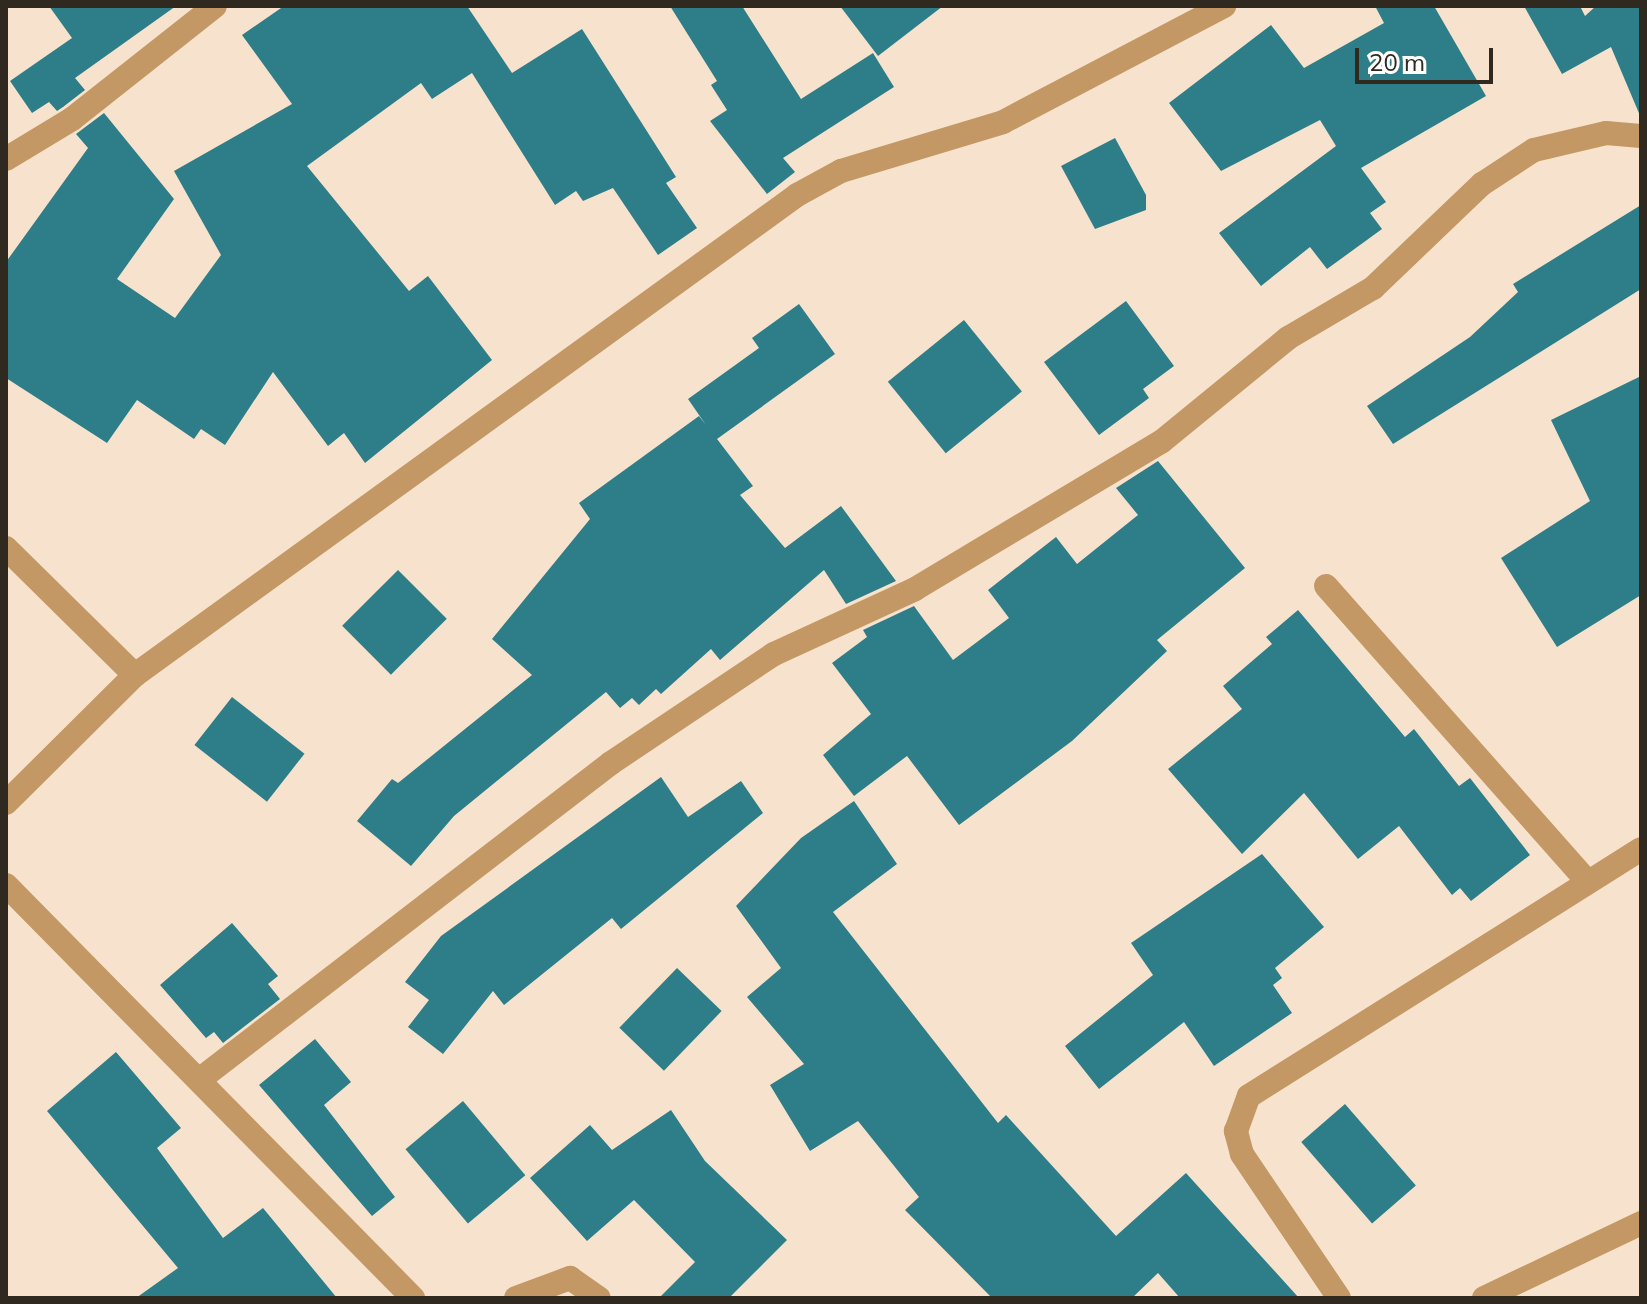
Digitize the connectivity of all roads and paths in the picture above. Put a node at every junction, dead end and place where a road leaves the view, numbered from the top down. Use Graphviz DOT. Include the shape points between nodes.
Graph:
graph roads {
  1 [pos="215,6"];
  2 [pos="1224,6"];
  3 [pos="1641,136"];
  4 [pos="6,159"];
  5 [pos="6,548"];
  6 [pos="1326,586"];
  7 [pos="135,675"];
  8 [pos="6,803"];
  9 [pos="1641,849"];
  10 [pos="1586,880"];
  11 [pos="6,885"];
  12 [pos="199,1080"];
  13 [pos="1641,1223"];
  14 [pos="413,1298"];
  15 [pos="516,1298"];
  16 [pos="599,1298"];
  17 [pos="1339,1298"];
  18 [pos="1484,1298"];
  1 -- 4 [label="street" via="72,119"];
  2 -- 7 [label="street" via="1015,117 841,171 797,195"];
  3 -- 12 [label="street" via="1606,133 1534,150 1508,167 1373,288 1288,338 1161,442 915,589 774,654 611,763"];
  5 -- 7 [label="street"];
  6 -- 10 [label="street"];
  7 -- 8 [label="street"];
  9 -- 10 [label="street"];
  10 -- 17 [label="street" via="1320,1048 1249,1096 1239,1110 1242,1154"];
  11 -- 12 [label="street"];
  12 -- 14 [label="street"];
  13 -- 18 [label="street"];
  15 -- 16 [label="street" via="570,1278"];
}
